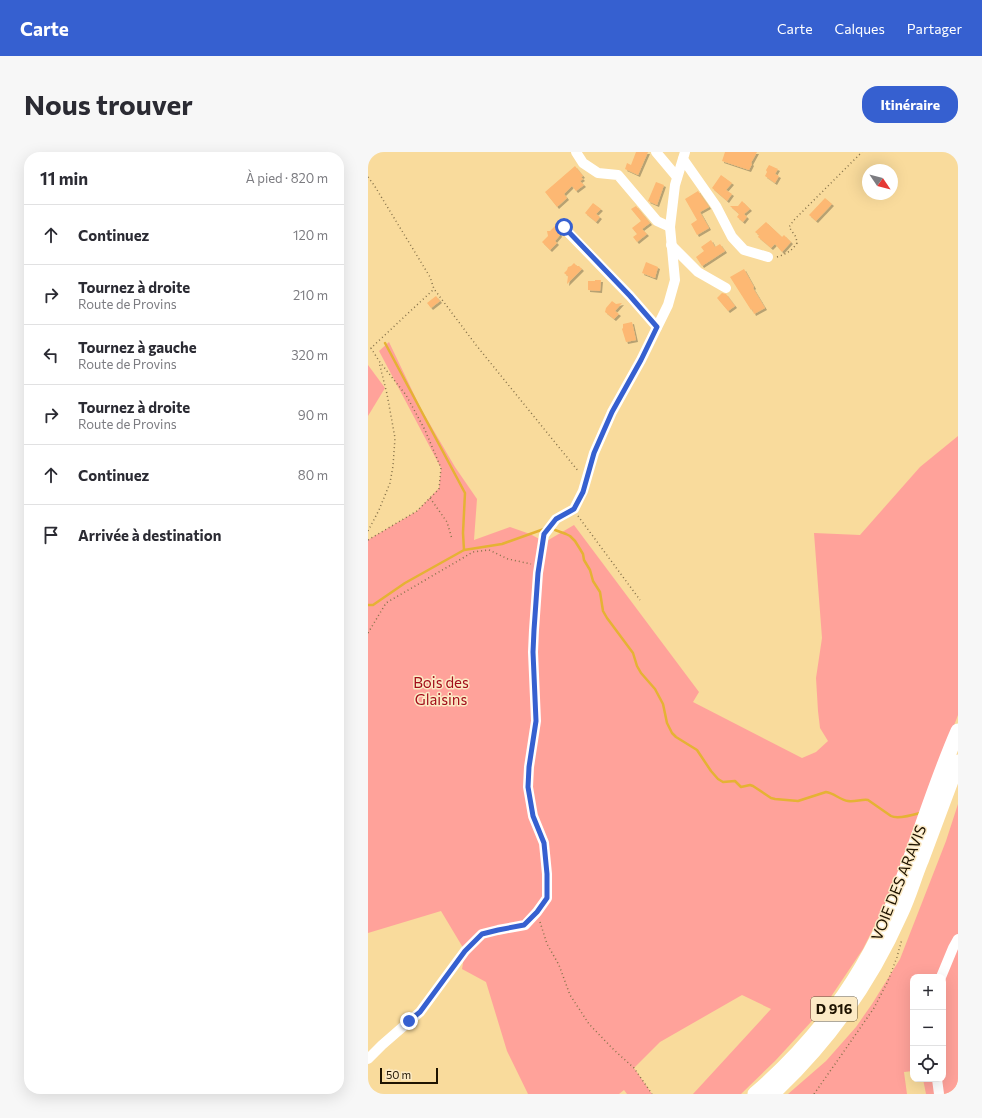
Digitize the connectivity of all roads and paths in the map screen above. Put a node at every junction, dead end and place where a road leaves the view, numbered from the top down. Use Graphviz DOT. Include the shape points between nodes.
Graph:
graph roads {
  1 [pos="576,152"];
  2 [pos="656,152"];
  3 [pos="862,152"];
  4 [pos="684,156"];
  5 [pos="368,177"];
  6 [pos="678,177"];
  7 [pos="564,227"];
  8 [pos="670,227"];
  9 [pos="671,245"];
  10 [pos="768,257"];
  11 [pos="726,288"];
  12 [pos="434,289"];
  13 [pos="657,327"];
  14 [pos="379,361"];
  15 [pos="586,480"];
  16 [pos="430,498"];
  17 [pos="574,509"];
  18 [pos="368,532"];
  19 [pos="452,539"];
  20 [pos="368,540"];
  21 [pos="539,566"];
  22 [pos="640,600"];
  23 [pos="368,633"];
  24 [pos="958,731"];
  25 [pos="958,762"];
  26 [pos="537,912"];
  27 [pos="903,936"];
  28 [pos="958,939"];
  29 [pos="942,974"];
  30 [pos="368,1059"];
  31 [pos="937,1082"];
  32 [pos="652,1094"];
  33 [pos="755,1094"];
  34 [pos="772,1094"];
  35 [pos="814,1094"];
  36 [pos="939,1094"];
  1 -- 8 [label="street" via="584,163 598,173 618,175 657,221"];
  2 -- 6 [label="street"];
  3 -- 10 [label="path" via="789,227 796,237 794,249 785,255"];
  4 -- 6 [label="street"];
  4 -- 10 [label="street" via="716,206 732,237 744,250"];
  5 -- 12 [label="path" via="430,277"];
  6 -- 8 [label="street"];
  7 -- 13 [label="street"];
  8 -- 9 [label="street"];
  9 -- 11 [label="street" via="698,272"];
  9 -- 13 [label="street" via="675,280 668,305"];
  12 -- 14 [label="path" via="371,348"];
  12 -- 15 [label="path" via="476,345"];
  13 -- 15 [label="street" via="612,412 594,453"];
  14 -- 16 [label="path" via="406,395 425,430 441,468 439,488"];
  14 -- 18 [label="path" via="388,394 395,438 390,483"];
  15 -- 17 [label="street"];
  16 -- 19 [label="path" via="448,522"];
  16 -- 20 [label="path" via="417,511"];
  17 -- 21 [label="street" via="556,519 544,534"];
  17 -- 22 [label="path"];
  21 -- 23 [label="path" via="508,559 489,550 473,552 386,603"];
  21 -- 26 [label="street" via="533,652 536,721 528,787 533,816 544,843 547,898"];
  24 -- 33 [label="highway, VOIE DES ARAVIS / D 916" via="891,909 865,961 839,1002 809,1040"];
  25 -- 34 [label="highway, VOIE DES ARAVIS / D 916" via="902,912 874,967 833,1028 802,1065"];
  26 -- 30 [label="street" via="524,925 482,934 465,951 420,1012"];
  26 -- 32 [label="path" via="547,944 559,965 570,995 590,1024 634,1068"];
  27 -- 35 [label="path" via="888,981 874,1008"];
  28 -- 29 [label="street"];
  31 -- 36 [label="street"];
}
